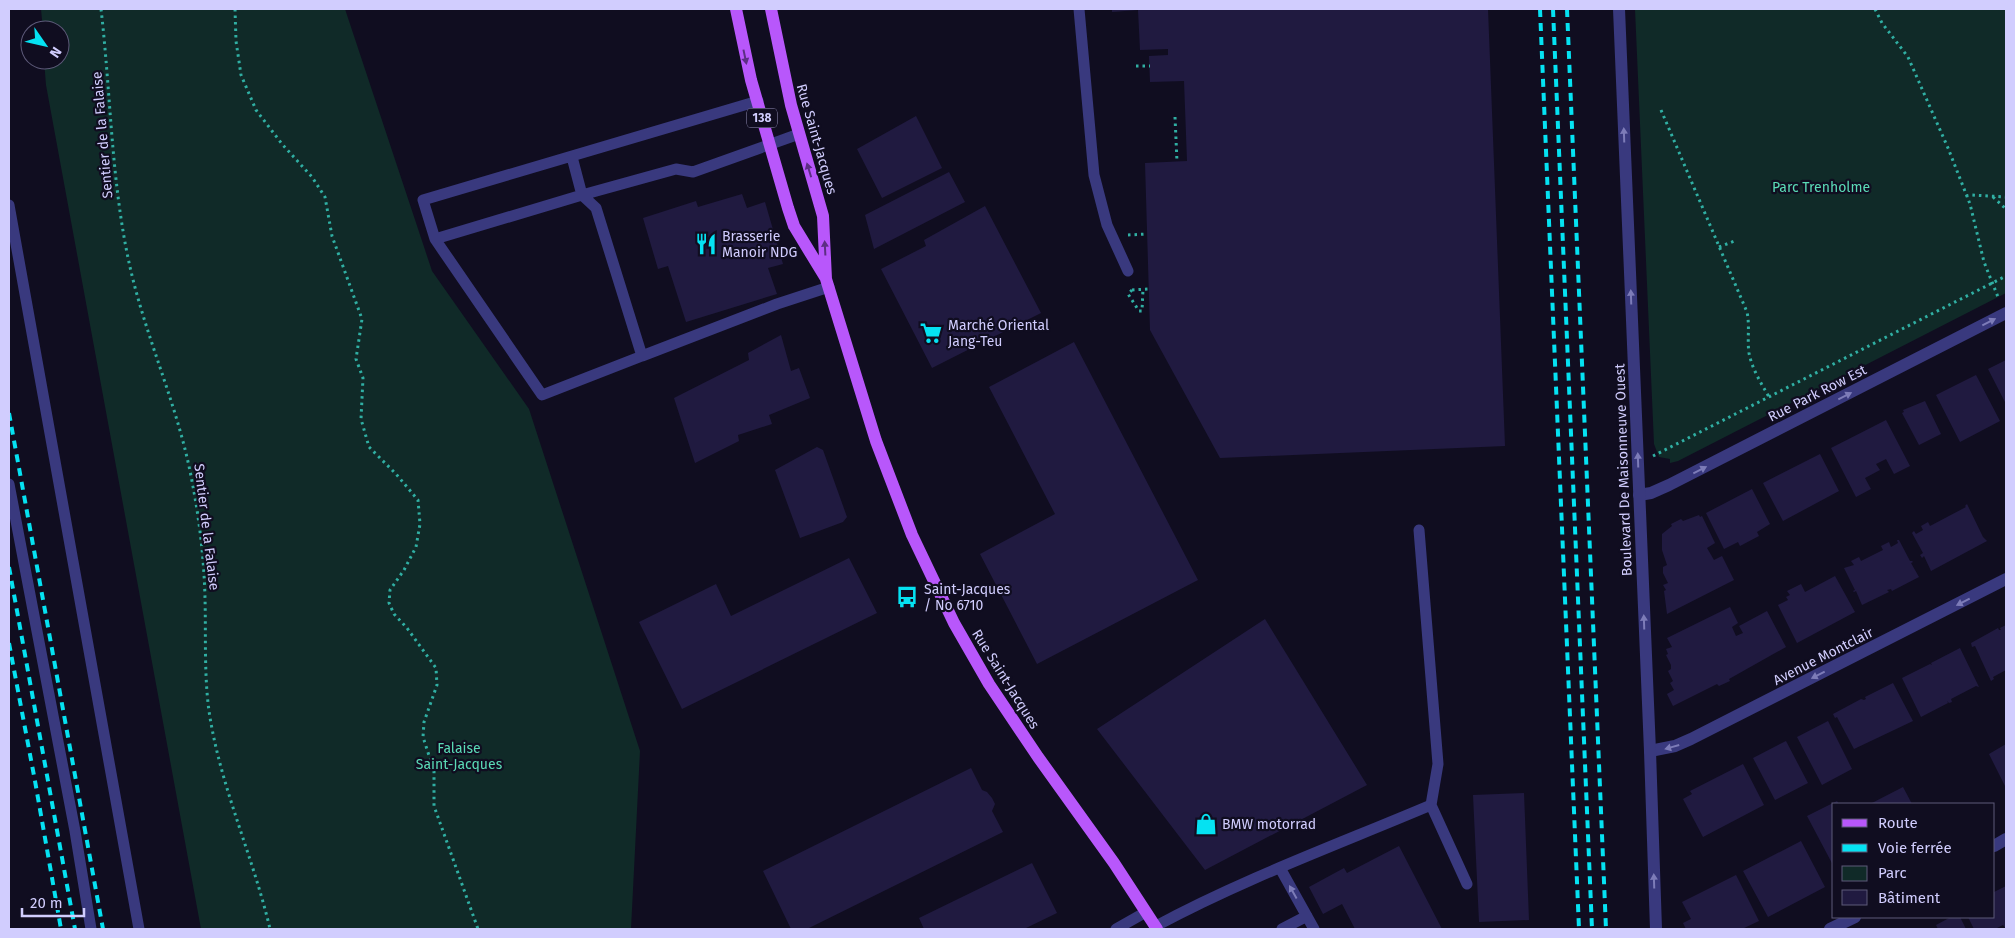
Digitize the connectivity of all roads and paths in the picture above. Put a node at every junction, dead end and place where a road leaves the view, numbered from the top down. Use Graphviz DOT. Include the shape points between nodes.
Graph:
graph roads {
  1 [pos="101,9"];
  2 [pos="235,9"];
  3 [pos="736,9"];
  4 [pos="771,9"];
  5 [pos="1079,9"];
  6 [pos="1619,9"];
  7 [pos="1875,9"];
  8 [pos="1136,66"];
  9 [pos="1150,66"];
  10 [pos="758,102"];
  11 [pos="1660,110"];
  12 [pos="1175,117"];
  13 [pos="799,134"];
  14 [pos="770,144"];
  15 [pos="572,156"];
  16 [pos="1177,162"];
  17 [pos="582,196"];
  18 [pos="1966,196"];
  19 [pos="1993,196"];
  20 [pos="2006,197"];
  21 [pos="9,205"];
  22 [pos="2006,209"];
  23 [pos="1147,234"];
  24 [pos="1121,235"];
  25 [pos="435,239"];
  26 [pos="1737,240"];
  27 [pos="1719,247"];
  28 [pos="1128,276"];
  29 [pos="2006,276"];
  30 [pos="828,283"];
  31 [pos="1991,284"];
  32 [pos="1143,289"];
  33 [pos="1149,289"];
  34 [pos="1132,290"];
  35 [pos="1998,298"];
  36 [pos="2006,313"];
  37 [pos="642,356"];
  38 [pos="1769,397"];
  39 [pos="1656,456"];
  40 [pos="9,484"];
  41 [pos="1639,495"];
  42 [pos="1419,530"];
  43 [pos="2006,580"];
  44 [pos="1650,751"];
  45 [pos="1431,805"];
  46 [pos="2006,839"];
  47 [pos="1995,845"];
  48 [pos="1280,868"];
  49 [pos="1467,884"];
  50 [pos="1146,912"];
  51 [pos="1307,916"];
  52 [pos="1853,918"];
  53 [pos="1156,928"];
  54 [pos="91,929"];
  55 [pos="139,929"];
  56 [pos="270,929"];
  57 [pos="478,929"];
  58 [pos="1116,929"];
  59 [pos="1282,929"];
  60 [pos="1314,929"];
  61 [pos="1656,929"];
  62 [pos="1830,929"];
  1 -- 56 [label="path, Sentier de la Falaise" via="119,205 130,267 180,427 192,478 205,595 207,690 212,727 226,786"];
  2 -- 57 [label="path" via="241,75 256,110 325,197 332,236 362,319 356,359 363,378 361,419 369,446 418,500 420,524 416,547 390,590 389,603 436,668 437,685 424,722 423,737 434,771 434,806"];
  3 -- 10 [label="main road, Rue Saint-Jacques / 138, one-way"];
  4 -- 13 [label="main road, Rue Saint-Jacques / 138"];
  5 -- 28 [label="lane" via="1094,175 1107,225"];
  41 -- 6 [label="street, Boulevard De Maisonneuve Ouest, one-way"];
  7 -- 18 [label="path" via="1882,24 1908,57"];
  8 -- 9 [label="path"];
  10 -- 14 [label="main road, Rue Saint-Jacques / 138"];
  10 -- 15 [label="lane"];
  11 -- 27 [label="path"];
  12 -- 16 [label="path"];
  13 -- 14 [label="lane"];
  30 -- 13 [label="main road, Rue Saint-Jacques / 138, one-way" via="823,216"];
  14 -- 17 [label="lane" via="692,172 676,169"];
  14 -- 30 [label="main road, Rue Saint-Jacques / 138" via="794,226"];
  15 -- 17 [label="lane"];
  15 -- 25 [label="lane" via="423,200"];
  17 -- 25 [label="lane"];
  17 -- 37 [label="lane" via="596,208"];
  18 -- 19 [label="path"];
  18 -- 31 [label="path"];
  19 -- 20 [label="path"];
  19 -- 22 [label="path"];
  21 -- 55 [label="lane"];
  23 -- 24 [label="path"];
  25 -- 37 [label="lane" via="542,395"];
  26 -- 27 [label="path"];
  27 -- 38 [label="path" via="1747,312 1751,358"];
  28 -- 34 [label="path"];
  29 -- 31 [label="path"];
  30 -- 37 [label="lane"];
  30 -- 50 [label="main road, Rue Saint-Jacques / 138" via="863,402 893,487 924,562 954,622 1013,722"];
  31 -- 35 [label="path"];
  31 -- 38 [label="path"];
  32 -- 33 [label="path"];
  32 -- 34 [label="path"];
  32 -- 34 [label="path" via="1142,311 1136,308 1128,294"];
  41 -- 36 [label="street, Rue Park Row Est, one-way" via="1676,482"];
  38 -- 39 [label="path"];
  40 -- 54 [label="lane"];
  44 -- 41 [label="street, Boulevard De Maisonneuve Ouest, one-way"];
  42 -- 45 [label="lane" via="1438,764"];
  43 -- 44 [label="street, Avenue Montclair, one-way" via="1684,743"];
  61 -- 44 [label="street, Boulevard De Maisonneuve Ouest, one-way"];
  45 -- 48 [label="lane"];
  45 -- 49 [label="lane"];
  46 -- 47 [label="street"];
  51 -- 48 [label="lane, one-way"];
  48 -- 53 [label="lane" via="1182,912"];
  50 -- 53 [label="main road, Rue Saint-Jacques / 138"];
  50 -- 58 [label="lane"];
  51 -- 59 [label="lane"];
  51 -- 60 [label="lane"];
  52 -- 62 [label="street"];
}
